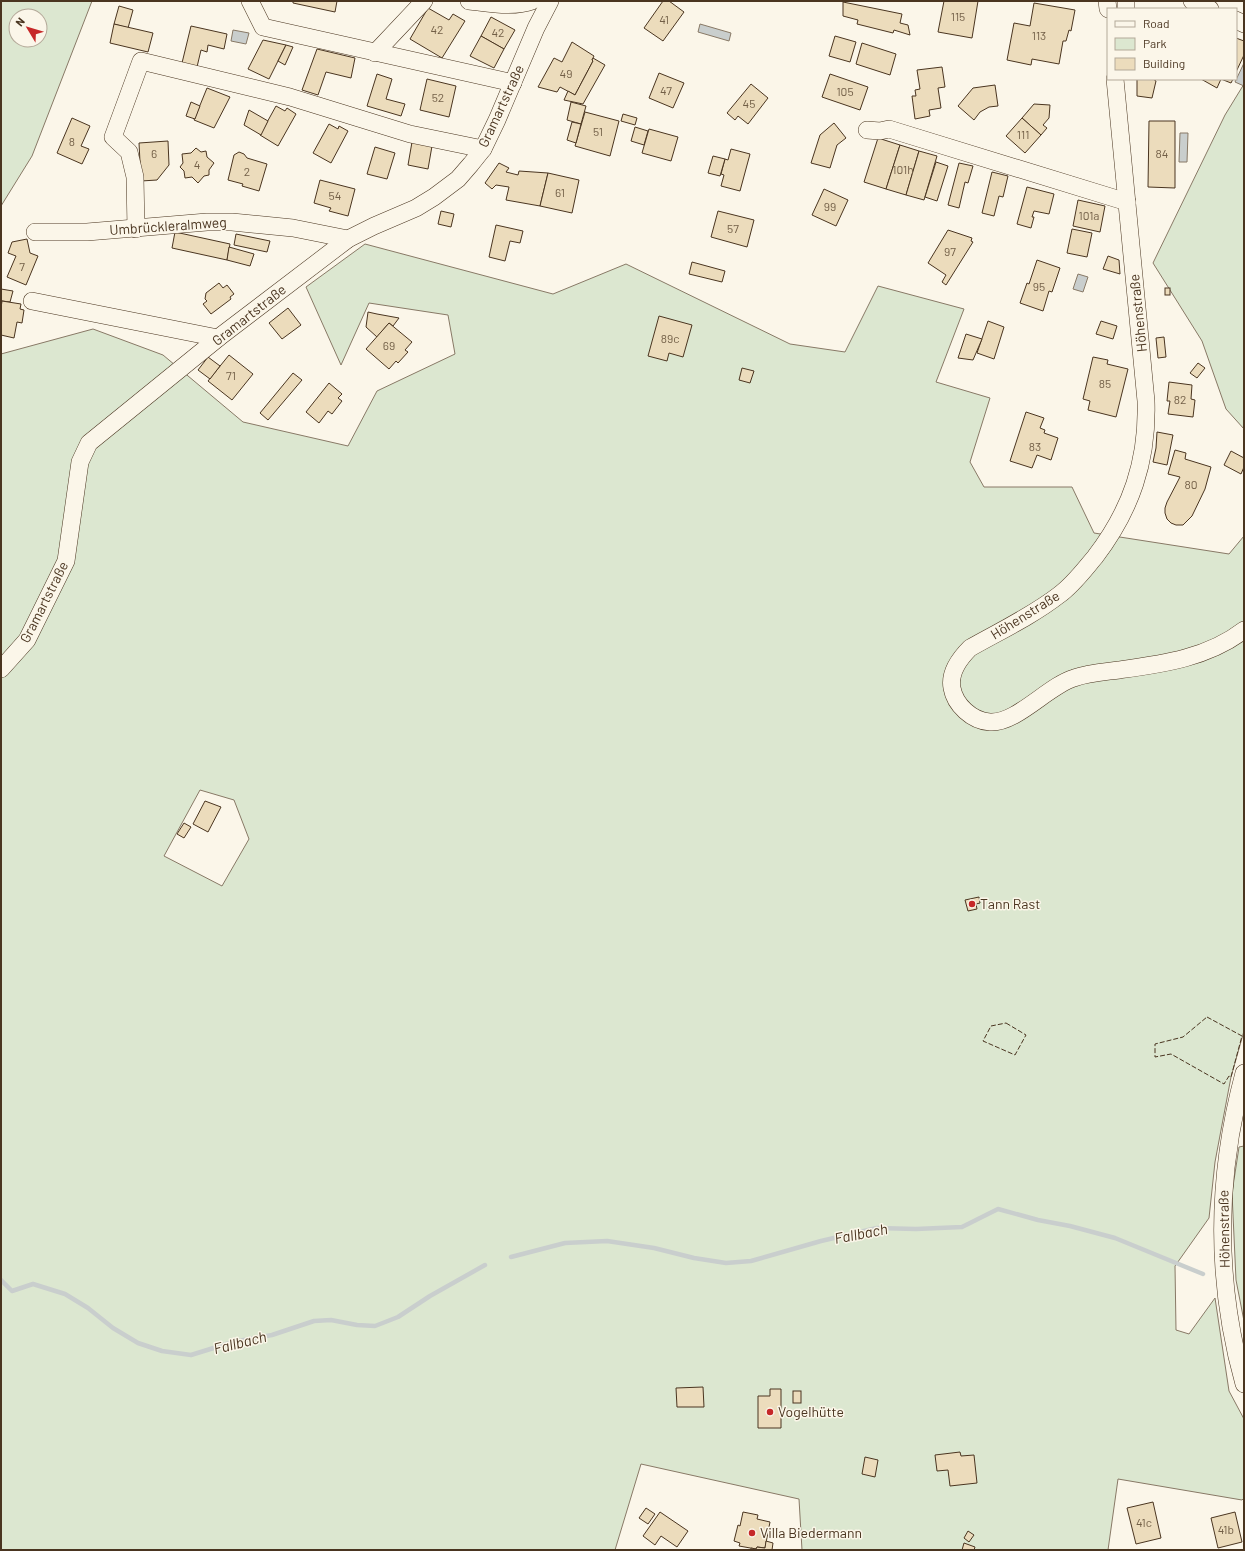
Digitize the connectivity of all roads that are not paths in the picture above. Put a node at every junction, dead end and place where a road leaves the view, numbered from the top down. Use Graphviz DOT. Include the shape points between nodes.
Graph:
graph roads {
  1 [pos="250,1"];
  2 [pos="424,1"];
  3 [pos="469,1"];
  4 [pos="532,1"];
  5 [pos="550,1"];
  6 [pos="1192,1"];
  7 [pos="1208,8"];
  8 [pos="374,53"];
  9 [pos="1114,80"];
  10 [pos="513,82"];
  11 [pos="867,130"];
  12 [pos="482,149"];
  13 [pos="1127,202"];
  14 [pos="136,229"];
  15 [pos="35,232"];
  16 [pos="348,239"];
  17 [pos="32,301"];
  18 [pos="218,338"];
  19 [pos="1244,630"];
  20 [pos="1,668"];
  21 [pos="1244,1073"];
  22 [pos="1237,1135"];
  23 [pos="1244,1384"];
  1 -- 8 [label="street" via="263,27"];
  2 -- 8 [label="street"];
  3 -- 4 [label="street" via="489,4 523,4"];
  5 -- 10 [label="street, Gramartstraße"];
  6 -- 7 [label="street"];
  8 -- 10 [label="street"];
  9 -- 13 [label="street, Höhenstraße"];
  10 -- 12 [label="street, Gramartstraße"];
  11 -- 13 [label="street" via="889,130"];
  12 -- 14 [label="street" via="410,134 290,97 141,61 113,137 129,152 135,177"];
  12 -- 16 [label="street, Gramartstraße" via="458,179 434,197"];
  13 -- 19 [label="street, Höhenstraße" via="1146,416 1142,456 1129,501 1111,535 1076,579 1060,594 1036,610 963,654 953,672 952,687 961,706 973,717 981,721 1000,722 1074,678 1170,662 1221,645"];
  14 -- 15 [label="street, Umbrückleralmweg"];
  14 -- 16 [label="street, Umbrückleralmweg" via="232,222 293,228"];
  16 -- 18 [label="street, Gramartstraße"];
  17 -- 18 [label="street"];
  18 -- 20 [label="street, Gramartstraße" via="89,443 80,462 66,561 27,640"];
  21 -- 22 [label="street, Höhenstraße"];
  22 -- 23 [label="street, Höhenstraße" via="1223,1188 1222,1242 1231,1327"];
}
